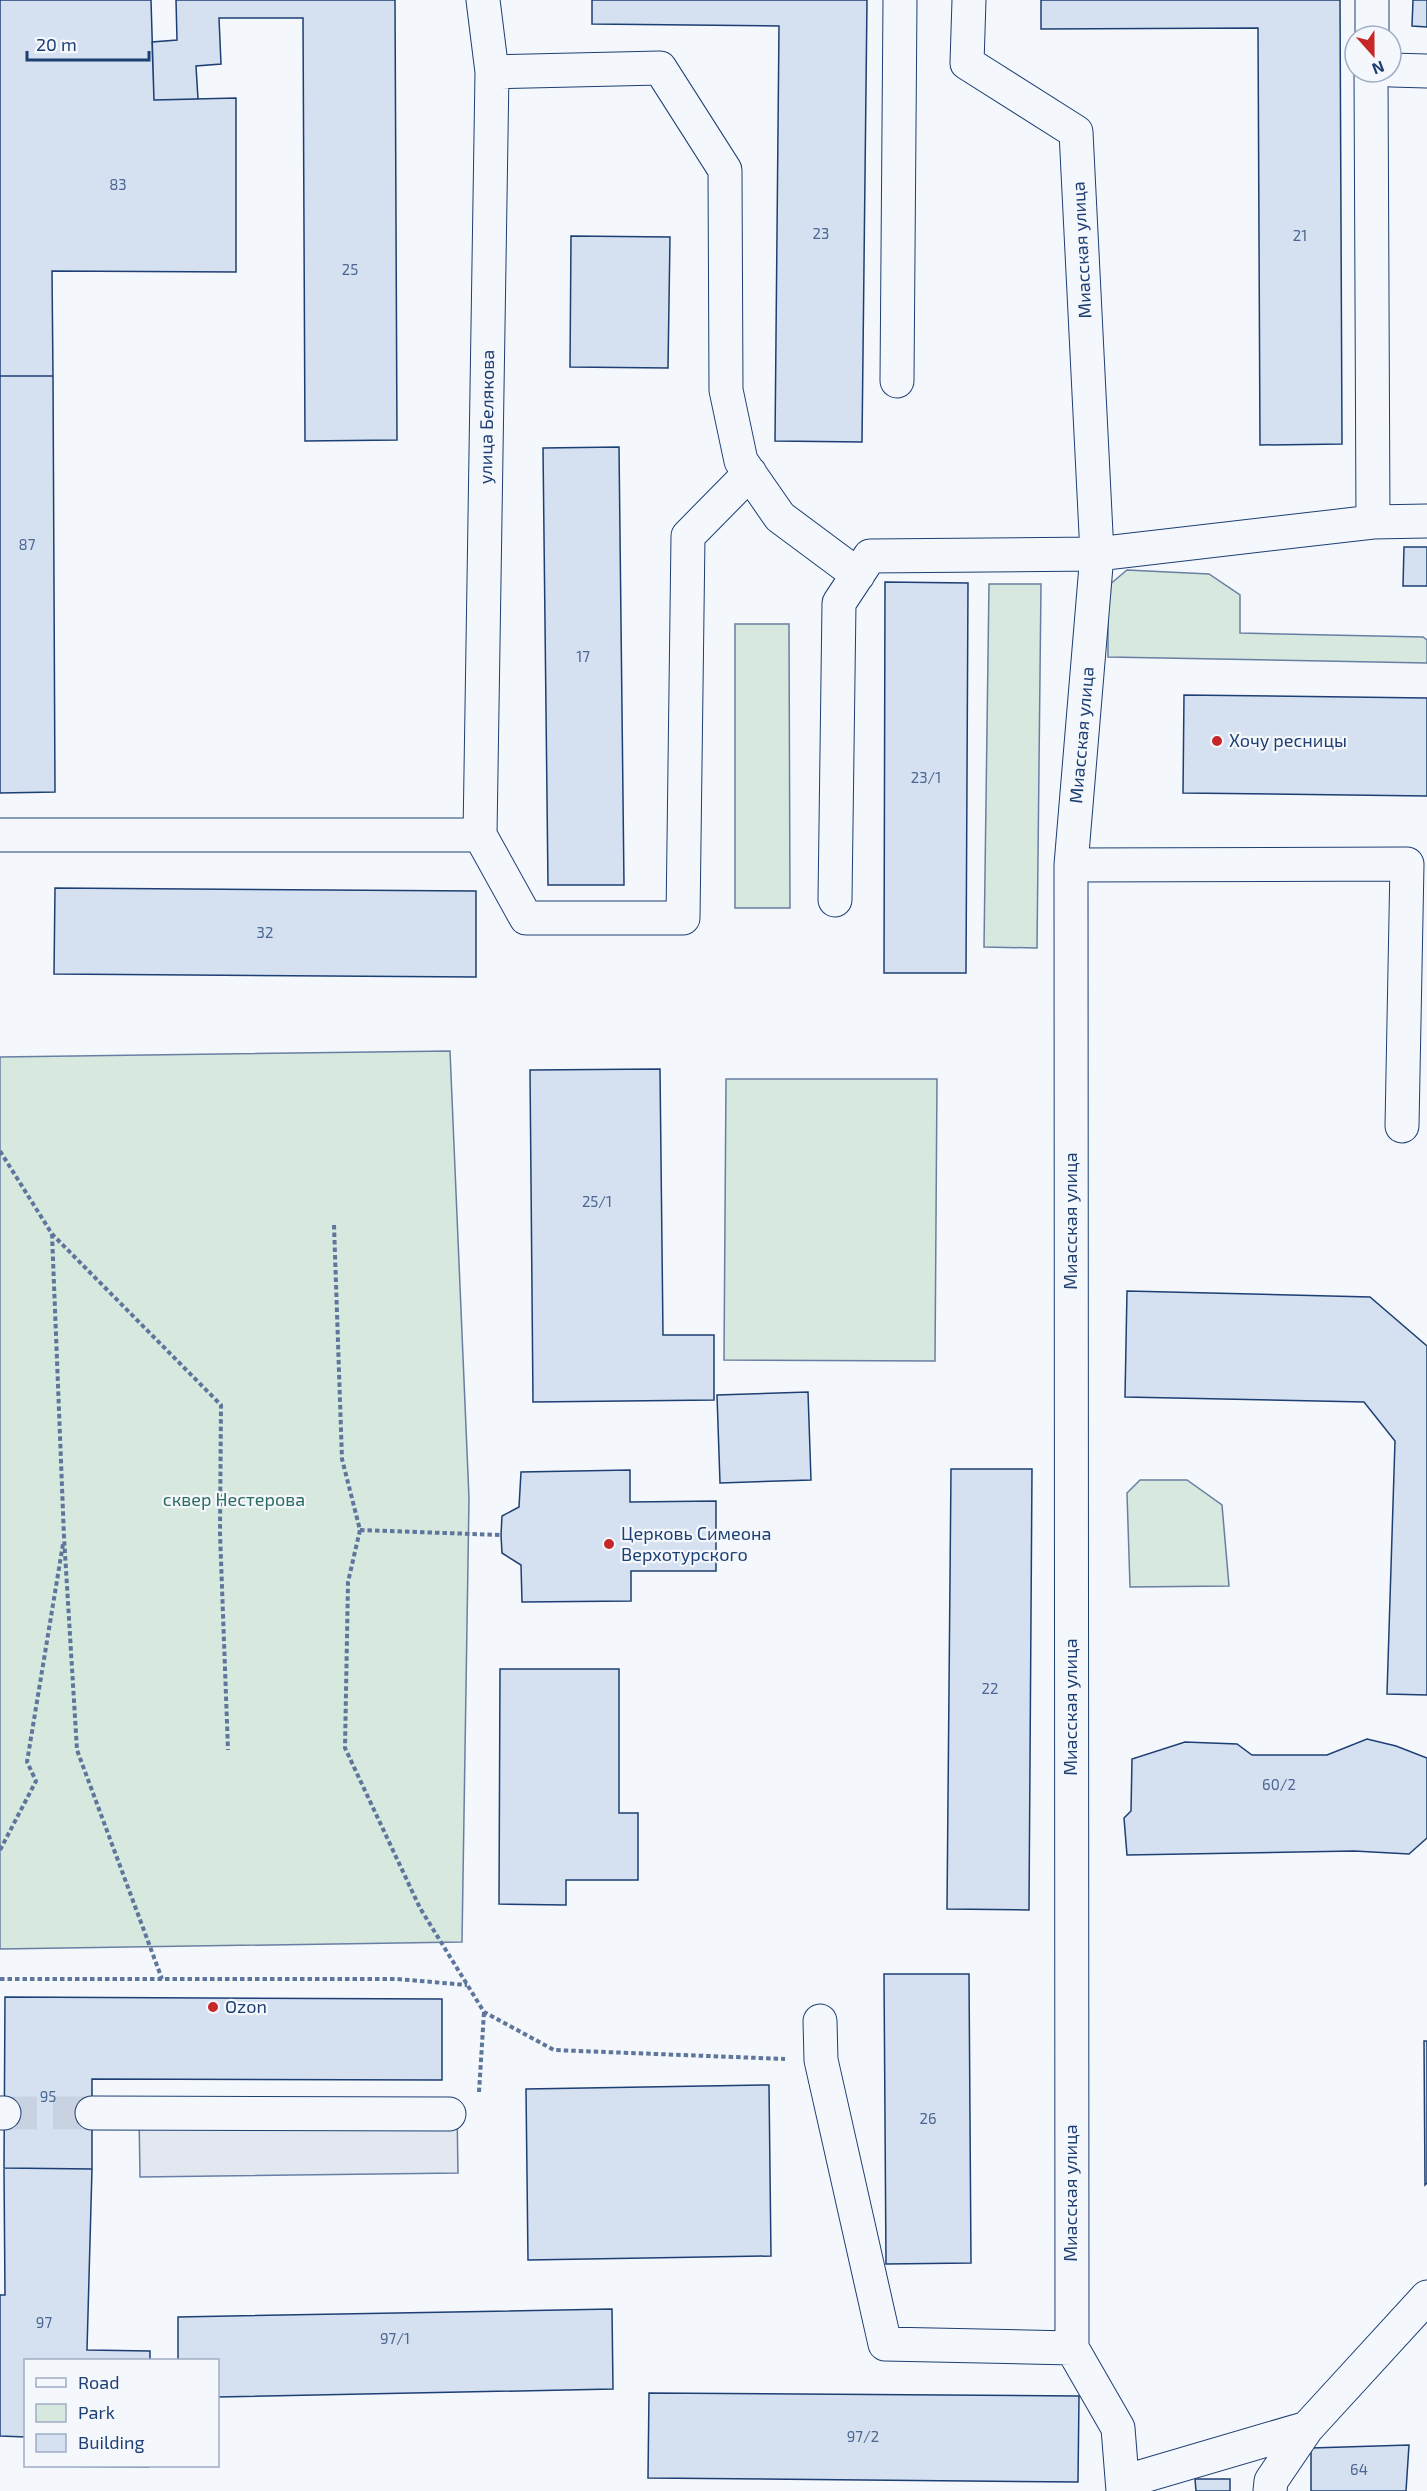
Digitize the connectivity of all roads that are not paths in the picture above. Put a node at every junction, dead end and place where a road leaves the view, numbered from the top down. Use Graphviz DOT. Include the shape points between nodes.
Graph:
graph roads {
  1 [pos="483,0"];
  2 [pos="900,0"];
  3 [pos="969,0"];
  4 [pos="1372,0"];
  5 [pos="1372,24"];
  6 [pos="1403,70"];
  7 [pos="1427,71"];
  8 [pos="492,72"];
  9 [pos="1371,84"];
  10 [pos="897,381"];
  11 [pos="750,473"];
  12 [pos="1427,521"];
  13 [pos="1373,522"];
  14 [pos="1097,554"];
  15 [pos="858,575"];
  16 [pos="0,835"];
  17 [pos="480,835"];
  18 [pos="1071,865"];
  19 [pos="835,900"];
  20 [pos="1402,1126"];
  21 [pos="820,2021"];
  22 [pos="464,2109"];
  23 [pos="92,2113"];
  24 [pos="1427,2297"];
  25 [pos="1071,2348"];
  26 [pos="1307,2428"];
  27 [pos="1123,2486"];
  28 [pos="1270,2491"];
  1 -- 8 [label="street, улица Белякова"];
  2 -- 10 [label="street"];
  3 -- 14 [label="street, Миасская улица" via="967,63 1076,132"];
  4 -- 5 [label="street"];
  6 -- 7 [label="street"];
  8 -- 11 [label="street" via="660,68 666,77 725,170 726,390 741,461"];
  8 -- 17 [label="street, улица Белякова"];
  9 -- 13 [label="street"];
  11 -- 15 [label="street" via="780,517"];
  11 -- 17 [label="street" via="688,536 683,918 526,918"];
  12 -- 13 [label="street"];
  13 -- 14 [label="street"];
  14 -- 15 [label="street" via="870,556"];
  14 -- 18 [label="street, Миасская улица"];
  15 -- 19 [label="street" via="839,603"];
  16 -- 17 [label="street"];
  18 -- 20 [label="street" via="1407,864"];
  18 -- 25 [label="street, Миасская улица"];
  21 -- 25 [label="street" via="821,2060 885,2344"];
  22 -- 23 [label="street"];
  24 -- 26 [label="street"];
  25 -- 27 [label="street" via="1118,2428"];
  26 -- 27 [label="street"];
  26 -- 28 [label="street" via="1271,2481"];
}
